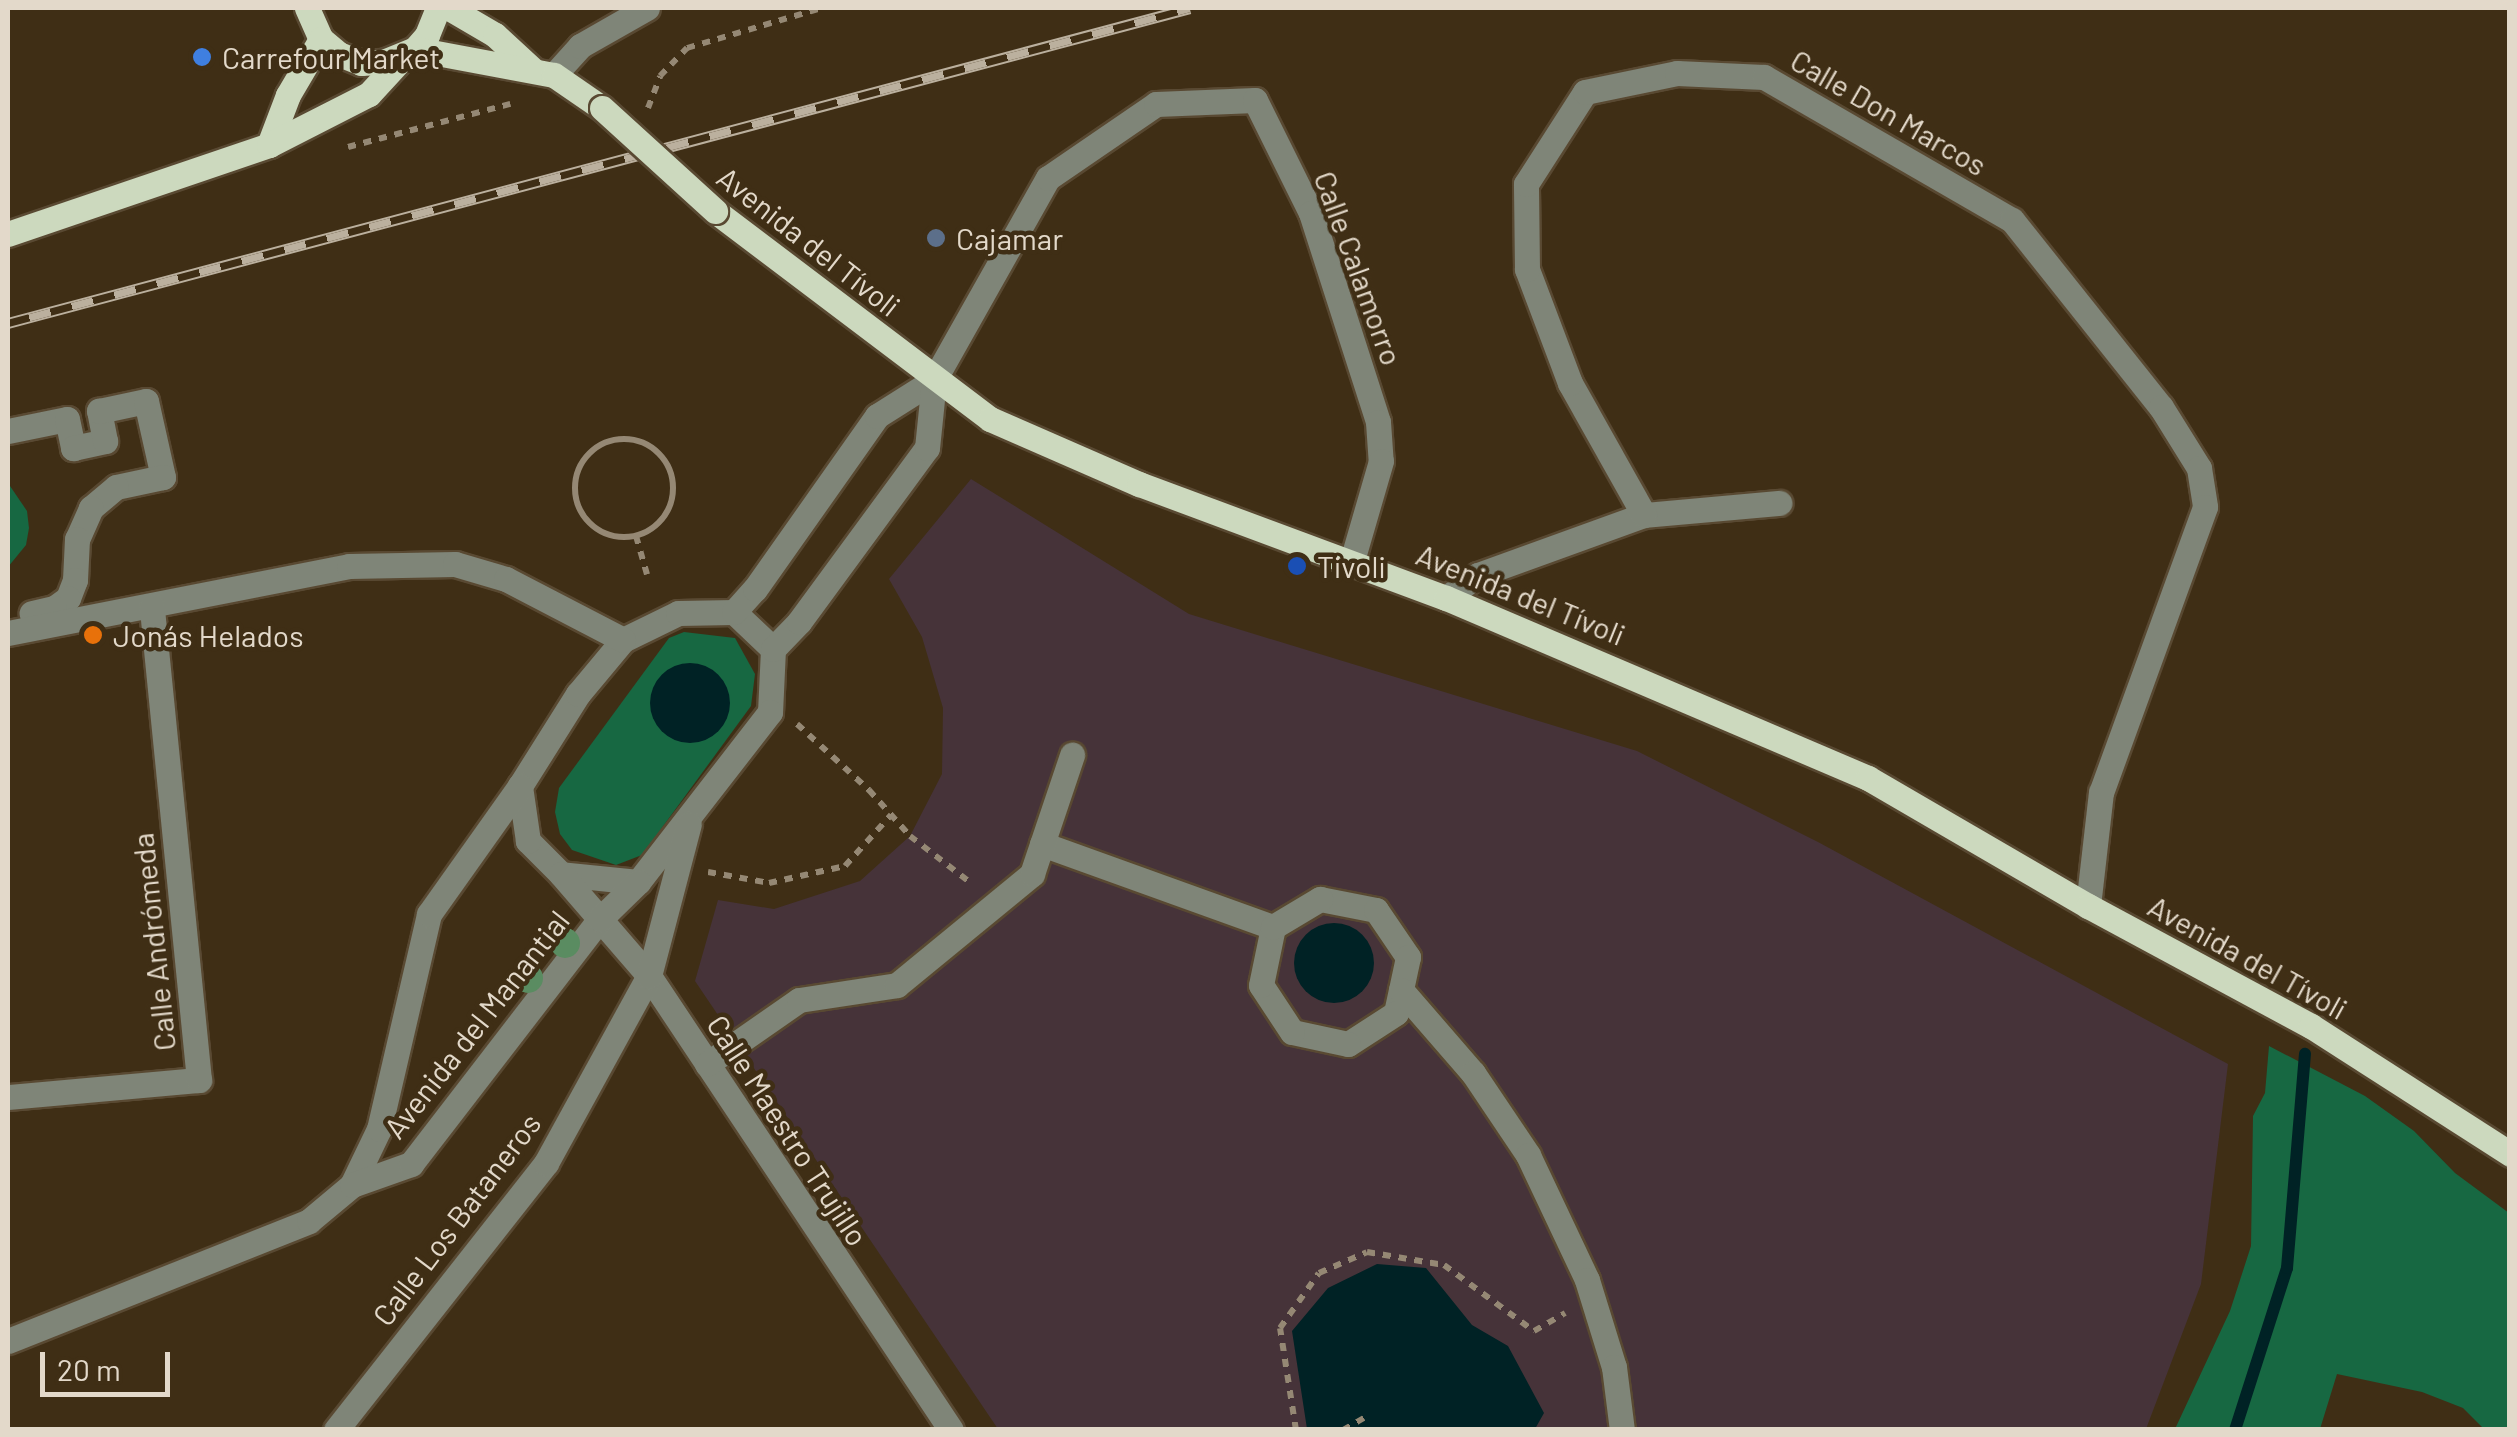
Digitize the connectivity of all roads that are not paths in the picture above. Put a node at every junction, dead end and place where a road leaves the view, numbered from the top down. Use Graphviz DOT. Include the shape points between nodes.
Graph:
graph roads {
  1 [pos="307,8"];
  2 [pos="438,8"];
  3 [pos="450,8"];
  4 [pos="646,8"];
  5 [pos="321,40"];
  6 [pos="410,52"];
  7 [pos="544,73"];
  8 [pos="270,145"];
  9 [pos="8,234"];
  10 [pos="934,380"];
  11 [pos="8,432"];
  12 [pos="1779,503"];
  13 [pos="1644,516"];
  14 [pos="1352,561"];
  15 [pos="1446,598"];
  16 [pos="152,606"];
  17 [pos="734,612"];
  18 [pos="8,618"];
  19 [pos="8,633"];
  20 [pos="623,640"];
  21 [pos="773,648"];
  22 [pos="1072,756"];
  23 [pos="520,786"];
  24 [pos="692,814"];
  25 [pos="1042,844"];
  26 [pos="561,874"];
  27 [pos="638,882"];
  28 [pos="2088,906"];
  29 [pos="600,919"];
  30 [pos="1274,927"];
  31 [pos="649,976"];
  32 [pos="1400,990"];
  33 [pos="706,1064"];
  34 [pos="8,1097"];
  35 [pos="2509,1154"];
  36 [pos="352,1186"];
  37 [pos="8,1341"];
  38 [pos="336,1430"];
  39 [pos="950,1430"];
  40 [pos="1622,1430"];
  1 -- 5 [label="main road"];
  2 -- 6 [label="main road" via="427,36"];
  3 -- 7 [label="main road, Avenida del Tívoli"];
  4 -- 7 [label="street"];
  5 -- 6 [label="main road" via="361,62"];
  5 -- 8 [label="main road" via="288,95"];
  6 -- 7 [label="main road"];
  6 -- 8 [label="main road" via="370,94"];
  7 -- 10 [label="main road, Avenida del Tívoli, bridge" via="602,108 715,211"];
  8 -- 9 [label="main road"];
  10 -- 14 [label="main road, Avenida del Tívoli" via="990,419 1084,460"];
  10 -- 14 [label="street, Calle Calamorro" via="1048,178 1156,104 1255,100 1311,213 1378,422 1381,461"];
  10 -- 17 [label="street" via="877,416"];
  10 -- 21 [label="street" via="927,448"];
  11 -- 18 [label="street" via="66,418 73,448 106,441 99,412 146,401 162,477 116,487 92,508 77,539 68,598 54,608"];
  12 -- 13 [label="street"];
  13 -- 15 [label="street" via="1478,575"];
  13 -- 28 [label="street, Calle Don Marcos" via="1570,383 1527,269 1526,184 1585,92 1677,73 1764,77 2012,220 2161,407 2199,468 2205,507 2101,792"];
  14 -- 15 [label="main road, Avenida del Tívoli"];
  15 -- 28 [label="main road, Avenida del Tívoli" via="1868,778"];
  16 -- 19 [label="street"];
  16 -- 20 [label="street" via="349,566 454,564 506,579"];
  16 -- 34 [label="street, Calle Andrómeda" via="200,1080"];
  17 -- 20 [label="street, Avenida del Manantial" via="678,613"];
  17 -- 21 [label="street"];
  20 -- 23 [label="street, Avenida del Manantial" via="578,694"];
  21 -- 24 [label="street, Avenida del Manantial" via="770,712"];
  22 -- 25 [label="street"];
  23 -- 26 [label="street, Avenida del Manantial" via="528,841"];
  23 -- 36 [label="street, Avenida del Manantial" via="428,914 379,1129"];
  24 -- 27 [label="street, Avenida del Manantial"];
  24 -- 31 [label="street, Calle Los Bataneros"];
  25 -- 30 [label="street"];
  25 -- 33 [label="street" via="1032,874 897,985 799,1000"];
  26 -- 27 [label="street, Avenida del Manantial"];
  26 -- 29 [label="street, Calle Maestro Trujillo"];
  27 -- 29 [label="street, Avenida del Manantial"];
  28 -- 35 [label="main road, Avenida del Tívoli" via="2311,1026"];
  29 -- 31 [label="street, Calle Maestro Trujillo"];
  29 -- 36 [label="street, Avenida del Manantial" via="412,1164"];
  30 -- 32 [label="street" via="1320,899 1376,910 1408,957"];
  30 -- 32 [label="street" via="1261,985 1292,1032 1348,1044 1396,1013"];
  31 -- 33 [label="street, Calle Maestro Trujillo"];
  31 -- 38 [label="street, Calle Los Bataneros" via="546,1163"];
  32 -- 40 [label="street" via="1473,1072 1528,1155 1592,1297 1614,1367"];
  33 -- 39 [label="street, Calle Maestro Trujillo"];
  36 -- 37 [label="street, Avenida del Manantial" via="308,1221"];
}
